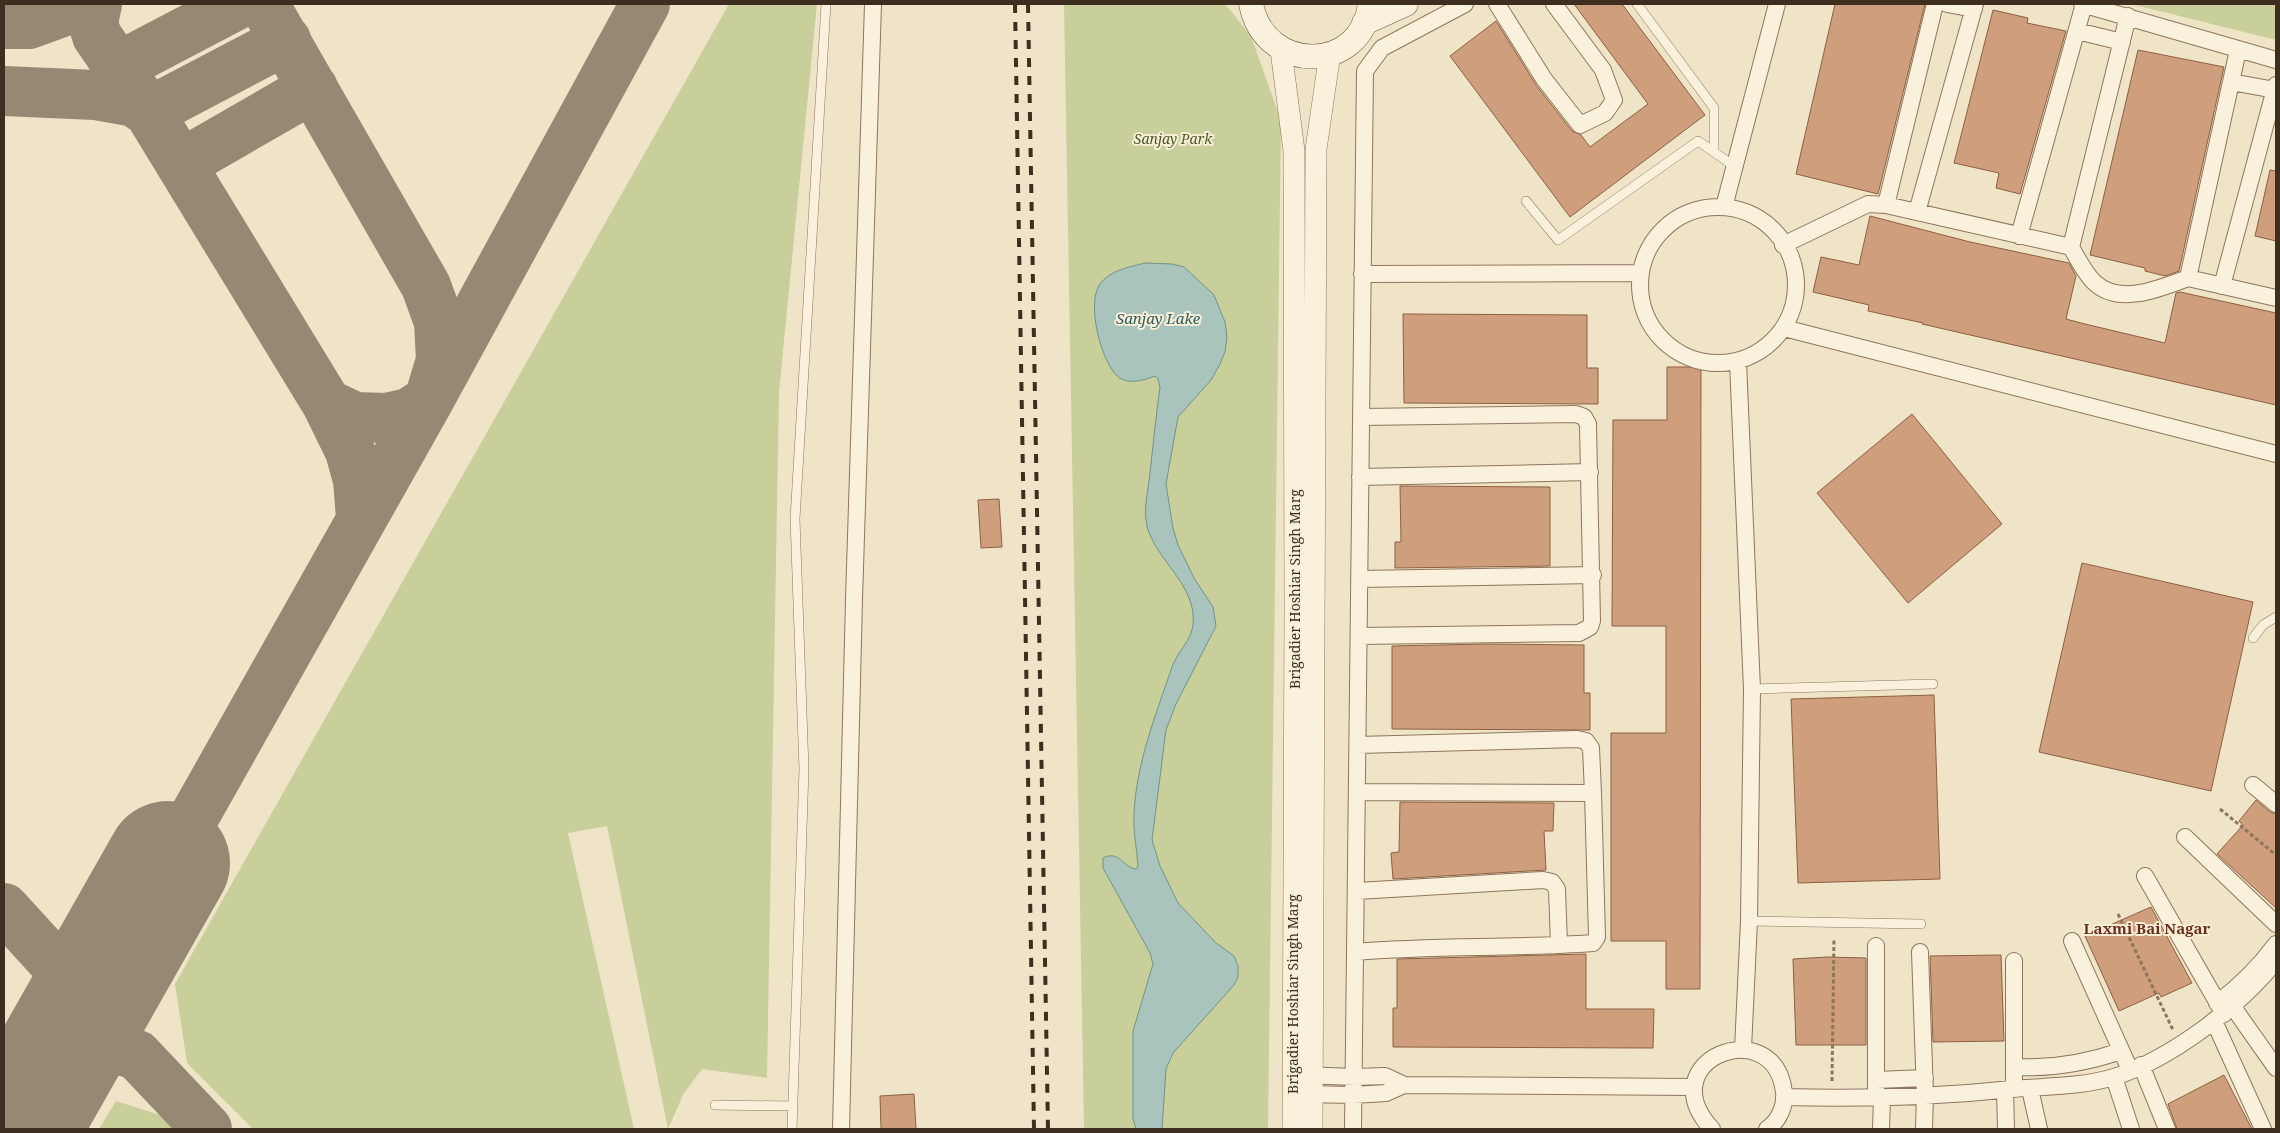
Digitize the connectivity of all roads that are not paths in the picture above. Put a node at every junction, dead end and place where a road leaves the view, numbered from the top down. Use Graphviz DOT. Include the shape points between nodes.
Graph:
graph roads {
  1 [pos="826,4"];
  2 [pos="872,4"];
  3 [pos="1251,4"];
  4 [pos="1406,4"];
  5 [pos="1464,4"];
  6 [pos="1497,4"];
  7 [pos="1554,4"];
  8 [pos="1638,4"];
  9 [pos="1777,4"];
  10 [pos="1935,4"];
  11 [pos="1947,4"];
  12 [pos="2083,4"];
  13 [pos="1974,6"];
  14 [pos="1367,13"];
  15 [pos="2128,16"];
  16 [pos="2077,31"];
  17 [pos="2122,42"];
  18 [pos="1281,50"];
  19 [pos="2238,50"];
  20 [pos="1330,53"];
  21 [pos="2276,60"];
  22 [pos="2231,82"];
  23 [pos="2276,87"];
  24 [pos="1714,152"];
  25 [pos="1734,166"];
  26 [pos="1526,201"];
  27 [pos="1886,205"];
  28 [pos="1724,207"];
  29 [pos="1917,212"];
  30 [pos="2019,236"];
  31 [pos="1783,245"];
  32 [pos="2071,248"];
  33 [pos="1639,273"];
  34 [pos="1362,274"];
  35 [pos="2188,278"];
  36 [pos="2222,286"];
  37 [pos="2276,298"];
  38 [pos="1784,328"];
  39 [pos="1738,362"];
  40 [pos="1361,418"];
  41 [pos="2276,454"];
  42 [pos="1590,472"];
  43 [pos="1360,477"];
  44 [pos="1592,575"];
  45 [pos="1360,579"];
  46 [pos="2276,617"];
  47 [pos="1359,636"];
  48 [pos="2254,638"];
  49 [pos="1933,684"];
  50 [pos="1752,689"];
  51 [pos="1358,744"];
  52 [pos="2253,785"];
  53 [pos="1358,792"];
  54 [pos="1593,793"];
  55 [pos="2276,804"];
  56 [pos="2185,837"];
  57 [pos="2145,876"];
  58 [pos="1357,891"];
  59 [pos="1749,921"];
  60 [pos="1921,924"];
  61 [pos="2276,924"];
  62 [pos="2072,941"];
  63 [pos="2276,944"];
  64 [pos="1559,946"];
  65 [pos="1876,946"];
  66 [pos="1356,952"];
  67 [pos="1920,952"];
  68 [pos="2276,961"];
  69 [pos="2014,962"];
  70 [pos="2222,1011"];
  71 [pos="1743,1049"];
  72 [pos="2121,1051"];
  73 [pos="2014,1067"];
  74 [pos="2135,1068"];
  75 [pos="2276,1068"];
  76 [pos="1355,1077"];
  77 [pos="2114,1077"];
  78 [pos="1925,1078"];
  79 [pos="1876,1080"];
  80 [pos="1303,1084"];
  81 [pos="1404,1085"];
  82 [pos="1693,1087"];
  83 [pos="2016,1089"];
  84 [pos="1354,1095"];
  85 [pos="1925,1095"];
  86 [pos="1784,1097"];
  87 [pos="1879,1098"];
  88 [pos="715,1105"];
  89 [pos="792,1106"];
  90 [pos="792,1129"];
  91 [pos="842,1129"];
  92 [pos="1293,1129"];
  93 [pos="1312,1129"];
  94 [pos="1353,1129"];
  95 [pos="1712,1129"];
  96 [pos="1767,1129"];
  97 [pos="1881,1129"];
  98 [pos="1924,1129"];
  99 [pos="2006,1129"];
  100 [pos="2038,1129"];
  101 [pos="2131,1129"];
  102 [pos="2167,1129"];
  103 [pos="2263,1129"];
  1 -- 89 [label="lane" via="796,509 804,769"];
  2 -- 91 [label="street"];
  3 -- 18 [label="main road" via="1254,18 1265,36"];
  4 -- 14 [label="main road"];
  5 -- 34 [label="street" via="1382,48 1364,71"];
  6 -- 7 [label="street" via="1544,79 1580,125 1604,113 1614,100 1603,70"];
  8 -- 24 [label="lane" via="1714,108"];
  9 -- 25 [label="street"];
  10 -- 27 [label="street"];
  11 -- 13 [label="street"];
  12 -- 15 [label="street"];
  12 -- 16 [label="street"];
  13 -- 29 [label="street"];
  14 -- 20 [label="main road" via="1350,42"];
  15 -- 17 [label="street"];
  15 -- 19 [label="street"];
  16 -- 17 [label="street"];
  16 -- 30 [label="street"];
  17 -- 32 [label="street"];
  18 -- 20 [label="main road" via="1305,57"];
  18 -- 80 [label="street, Brigadier Hoshiar Singh Marg" via="1294,161"];
  19 -- 21 [label="street"];
  19 -- 22 [label="street"];
  20 -- 80 [label="street, Brigadier Hoshiar Singh Marg" via="1316,149"];
  22 -- 23 [label="street"];
  22 -- 35 [label="street"];
  23 -- 36 [label="street"];
  24 -- 25 [label="lane"];
  24 -- 26 [label="lane" via="1698,141 1558,240"];
  25 -- 28 [label="street"];
  27 -- 29 [label="street"];
  27 -- 31 [label="street" via="1868,204"];
  28 -- 31 [label="street" via="1745,211 1769,225"];
  28 -- 33 [label="street" via="1706,207 1680,216 1653,240"];
  29 -- 30 [label="street"];
  30 -- 32 [label="street"];
  31 -- 38 [label="street" via="1792,256 1797,283 1793,310"];
  32 -- 35 [label="street" via="2094,282 2107,292 2146,291"];
  33 -- 34 [label="street"];
  33 -- 39 [label="street" via="1642,300 1650,324 1669,347 1693,361 1711,364"];
  34 -- 40 [label="street"];
  35 -- 36 [label="street"];
  36 -- 37 [label="street"];
  38 -- 39 [label="street" via="1766,349"];
  38 -- 41 [label="street"];
  39 -- 50 [label="street"];
  40 -- 42 [label="street" via="1576,414 1584,417 1588,424"];
  40 -- 43 [label="street"];
  42 -- 43 [label="street"];
  42 -- 44 [label="street"];
  43 -- 45 [label="street"];
  44 -- 45 [label="street"];
  44 -- 47 [label="street" via="1592,621 1590,627 1579,633"];
  45 -- 47 [label="street"];
  46 -- 48 [label="lane" via="2263,625"];
  47 -- 51 [label="street"];
  49 -- 50 [label="lane"];
  50 -- 59 [label="street"];
  51 -- 53 [label="street"];
  51 -- 54 [label="street" via="1577,739 1586,742 1590,748"];
  52 -- 55 [label="street"];
  53 -- 54 [label="street"];
  53 -- 58 [label="street"];
  54 -- 64 [label="street" via="1598,937 1593,943"];
  56 -- 61 [label="street"];
  57 -- 70 [label="street"];
  58 -- 64 [label="street" via="1552,882 1557,889"];
  58 -- 66 [label="street"];
  59 -- 60 [label="lane"];
  59 -- 71 [label="street"];
  62 -- 72 [label="street"];
  63 -- 70 [label="street" via="2235,990"];
  64 -- 66 [label="street"];
  65 -- 79 [label="street"];
  66 -- 76 [label="street"];
  67 -- 78 [label="street"];
  68 -- 70 [label="street"];
  69 -- 73 [label="street"];
  70 -- 74 [label="street" via="2180,1044"];
  70 -- 75 [label="street"];
  70 -- 103 [label="street"];
  71 -- 82 [label="street" via="1720,1053 1708,1062 1700,1069"];
  71 -- 86 [label="street" via="1758,1053 1775,1066 1782,1079"];
  72 -- 73 [label="street" via="2080,1063"];
  72 -- 74 [label="street"];
  73 -- 83 [label="street"];
  74 -- 77 [label="street"];
  74 -- 102 [label="street"];
  76 -- 80 [label="street"];
  76 -- 81 [label="street" via="1385,1076"];
  76 -- 84 [label="street"];
  77 -- 83 [label="street" via="2075,1085"];
  77 -- 101 [label="street"];
  78 -- 79 [label="street"];
  78 -- 85 [label="street"];
  79 -- 87 [label="street"];
  80 -- 84 [label="street"];
  80 -- 92 [label="street, Brigadier Hoshiar Singh Marg"];
  80 -- 93 [label="street, Brigadier Hoshiar Singh Marg"];
  81 -- 82 [label="street"];
  81 -- 84 [label="street" via="1386,1093"];
  82 -- 95 [label="street" via="1693,1098 1700,1116"];
  83 -- 85 [label="street"];
  83 -- 99 [label="street"];
  83 -- 100 [label="street"];
  84 -- 94 [label="street"];
  85 -- 87 [label="street"];
  85 -- 98 [label="street"];
  86 -- 87 [label="street"];
  86 -- 96 [label="street" via="1781,1112"];
  87 -- 97 [label="street"];
  88 -- 89 [label="lane"];
  89 -- 90 [label="lane"];
}
